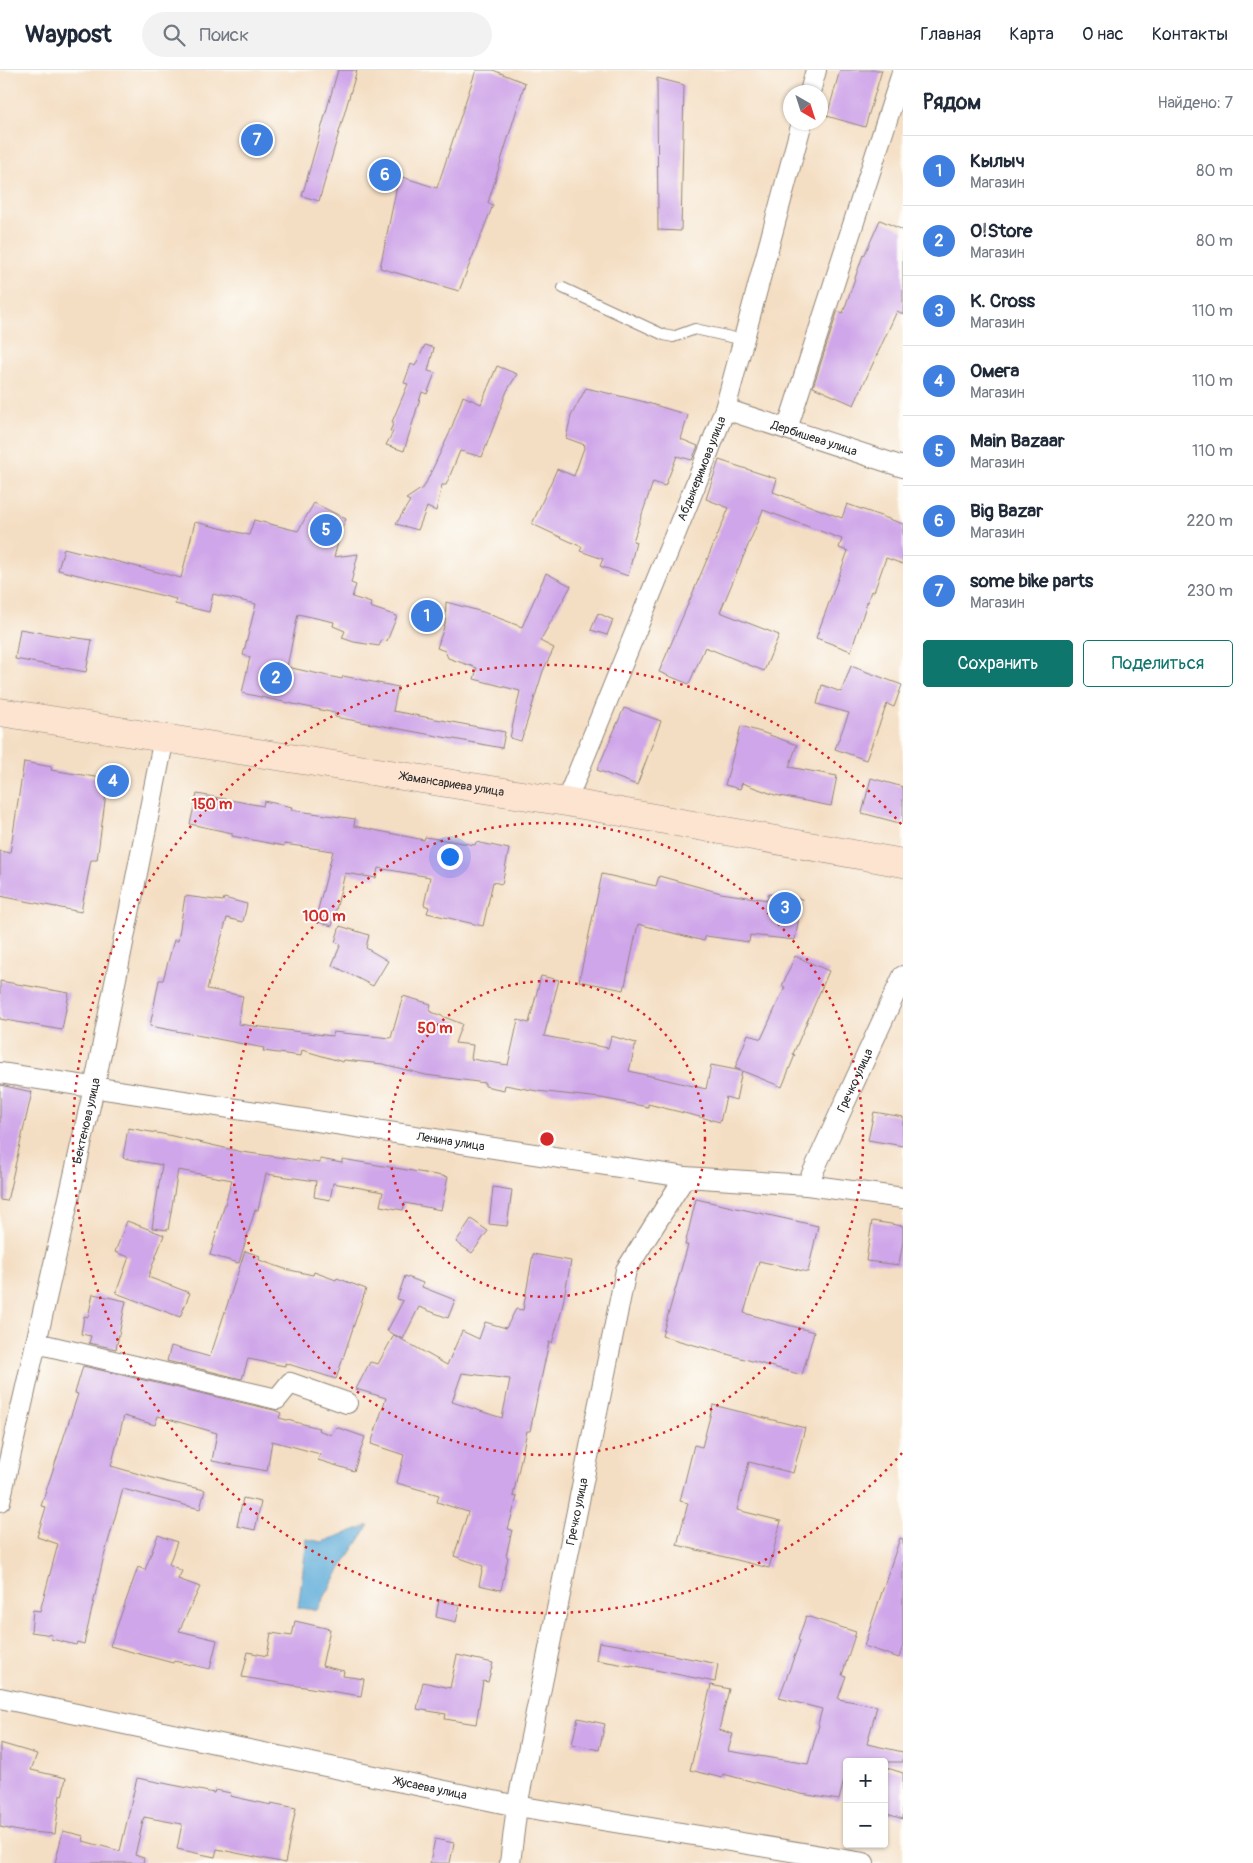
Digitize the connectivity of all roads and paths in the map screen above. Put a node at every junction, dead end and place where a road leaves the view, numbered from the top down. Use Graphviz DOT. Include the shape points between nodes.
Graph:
graph roads {
  1 [pos="816,70"];
  2 [pos="903,70"];
  3 [pos="812,85"];
  4 [pos="800,130"];
  5 [pos="563,288"];
  6 [pos="744,340"];
  7 [pos="725,409"];
  8 [pos="787,429"];
  9 [pos="903,467"];
  10 [pos="0,712"];
  11 [pos="164,738"];
  12 [pos="566,802"];
  13 [pos="903,863"];
  14 [pos="903,976"];
  15 [pos="0,1073"];
  16 [pos="94,1088"];
  17 [pos="684,1177"];
  18 [pos="807,1186"];
  19 [pos="903,1198"];
  20 [pos="36,1343"];
  21 [pos="347,1403"];
  22 [pos="0,1502"];
  23 [pos="0,1698"];
  24 [pos="517,1806"];
  25 [pos="510,1863"];
  26 [pos="864,1863"];
  1 -- 3 [label="street"];
  2 -- 8 [label="street"];
  4 -- 6 [label="street, Абдыкеримова улица"];
  5 -- 6 [label="lane" via="664,335 673,337 695,329"];
  6 -- 7 [label="street, Абдыкеримова улица"];
  7 -- 8 [label="street, Дербишева улица"];
  7 -- 12 [label="street, Абдыкеримова улица"];
  8 -- 9 [label="street, Дербишева улица"];
  10 -- 11 [label="main road, Жамансариева улица"];
  11 -- 12 [label="main road, Жамансариева улица"];
  11 -- 16 [label="street, Бектенова улица"];
  12 -- 13 [label="main road, Жамансариева улица"];
  14 -- 18 [label="street, Гречко улица"];
  15 -- 16 [label="street, Ленина улица"];
  16 -- 17 [label="street, Ленина улица"];
  16 -- 20 [label="street, Бектенова улица"];
  17 -- 18 [label="street, Ленина улица"];
  17 -- 24 [label="street, Гречко улица" via="626,1270"];
  18 -- 19 [label="street, Ленина улица"];
  20 -- 21 [label="street" via="277,1399 290,1383"];
  20 -- 22 [label="street, Бектенова улица"];
  23 -- 24 [label="street, Жусаева улица"];
  24 -- 25 [label="street, Гречко улица"];
  24 -- 26 [label="street, Жусаева улица"];
}
